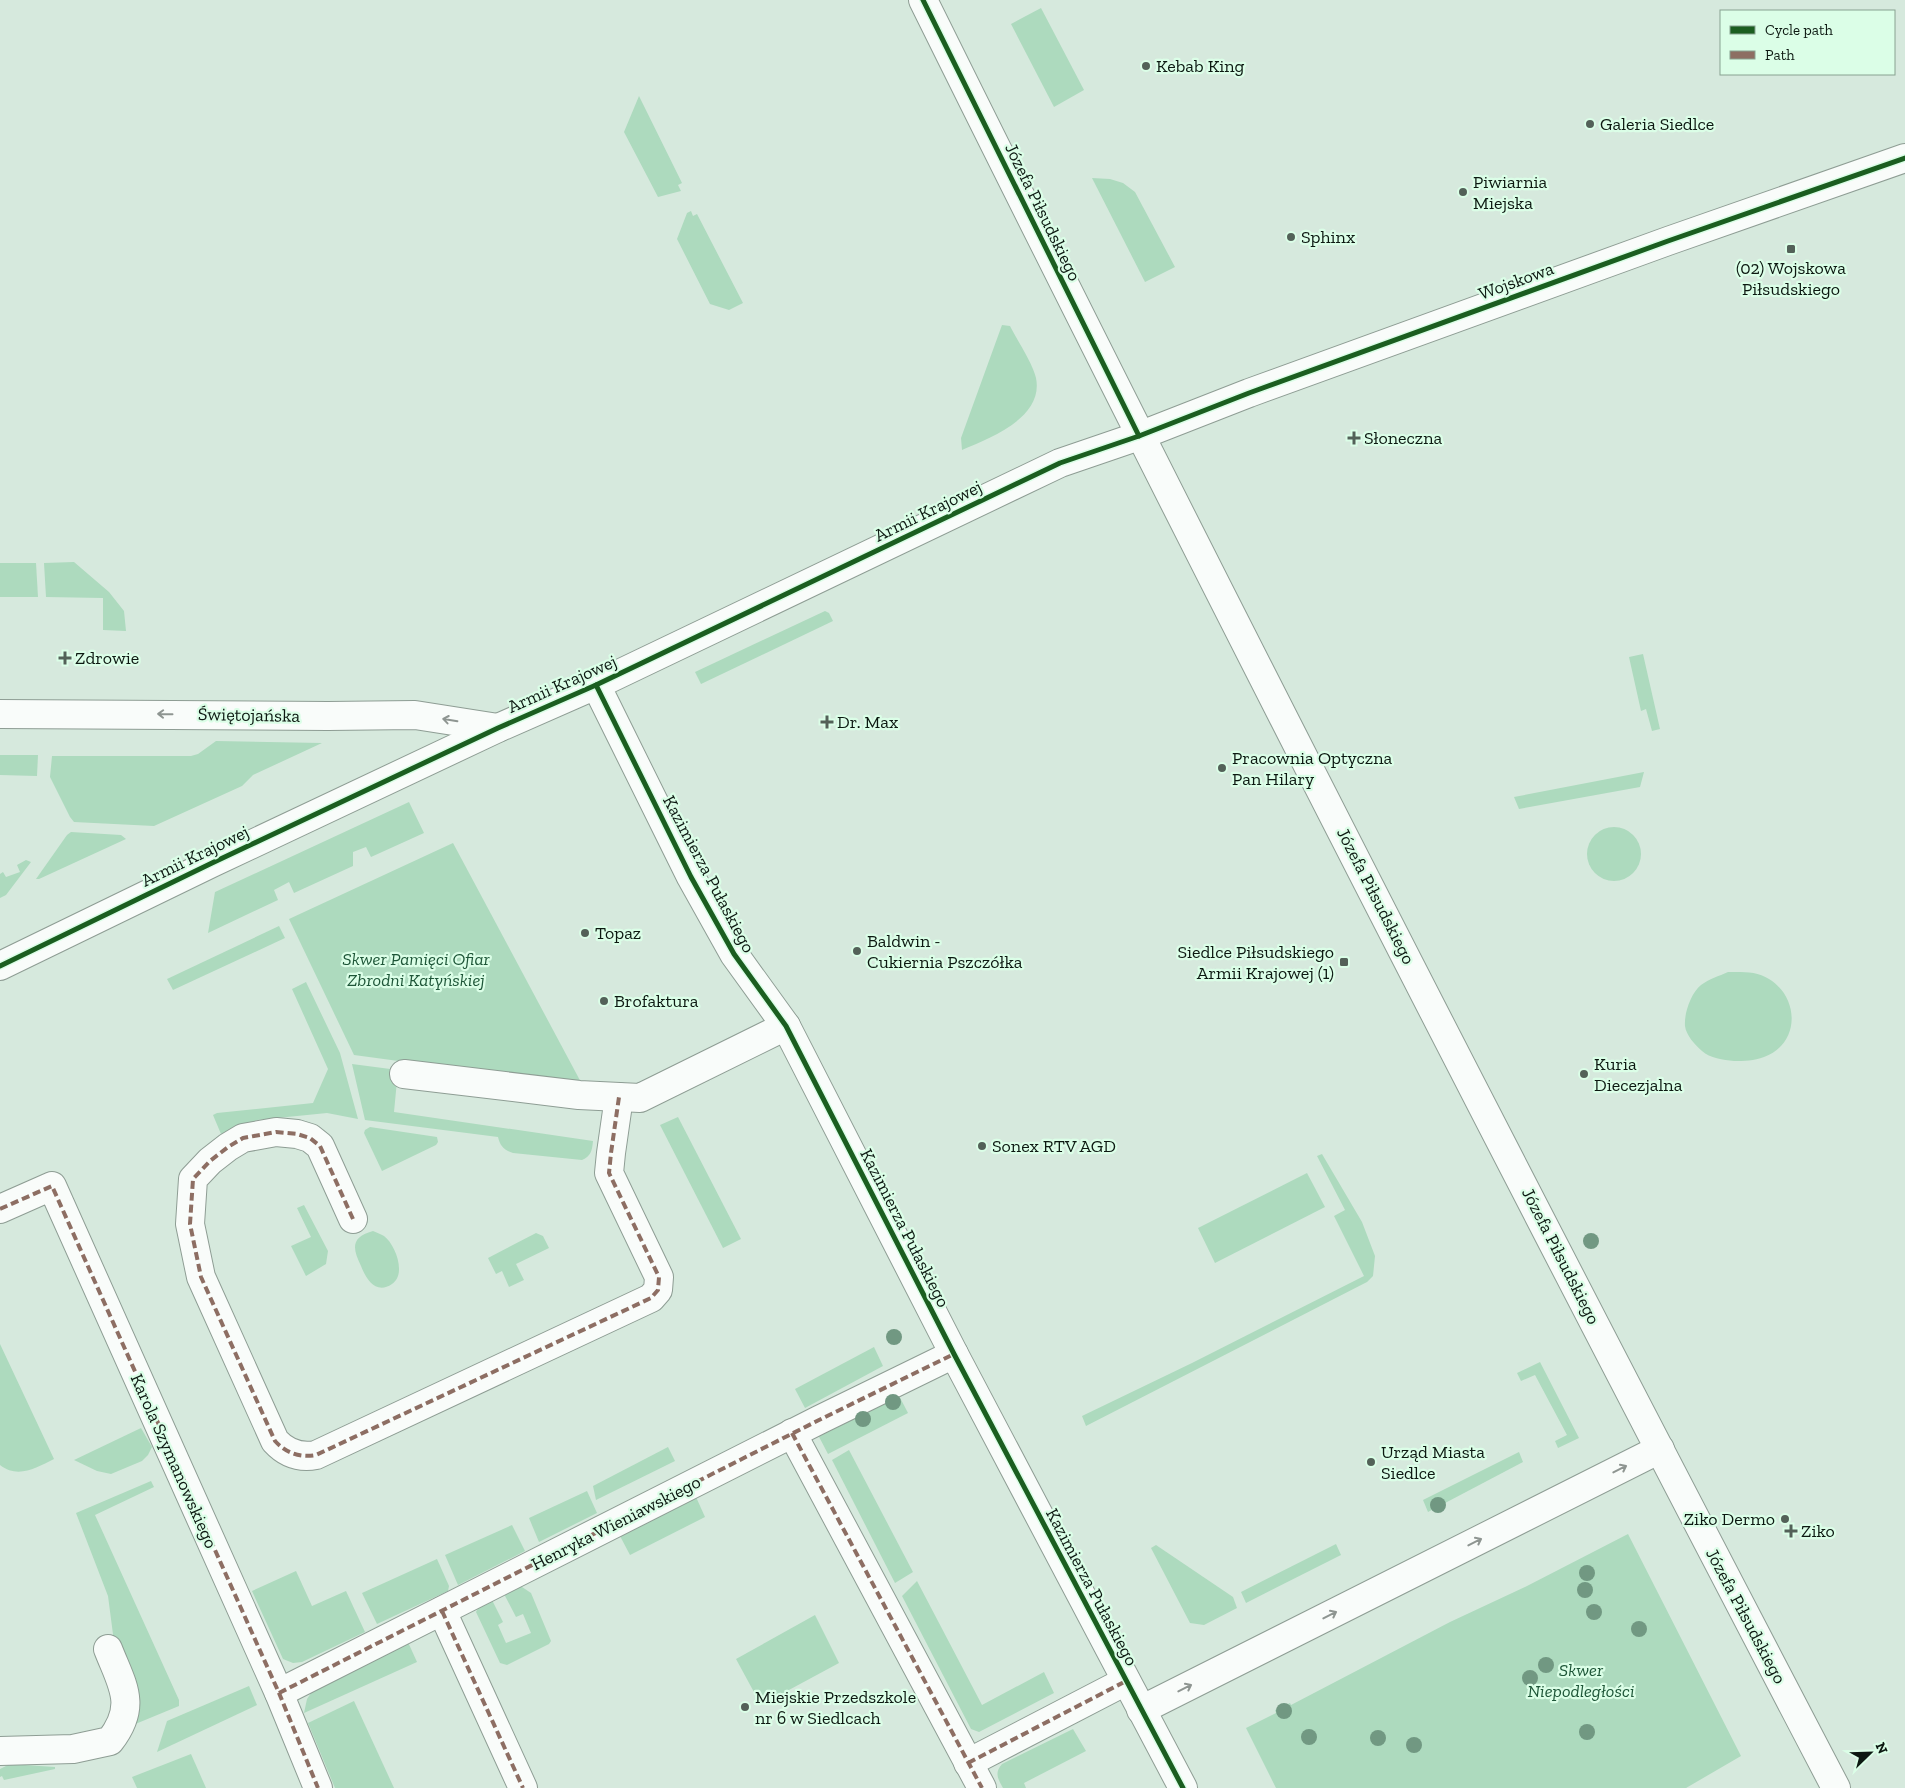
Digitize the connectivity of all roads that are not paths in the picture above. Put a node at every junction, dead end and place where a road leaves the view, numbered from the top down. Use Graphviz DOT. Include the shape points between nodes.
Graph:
graph roads {
  1 [pos="922,0"];
  2 [pos="1905,158"];
  3 [pos="1140,436"];
  4 [pos="596,685"];
  5 [pos="0,714"];
  6 [pos="498,728"];
  7 [pos="0,966"];
  8 [pos="786,1026"];
  9 [pos="404,1074"];
  10 [pos="619,1097"];
  11 [pos="0,1209"];
  12 [pos="353,1219"];
  13 [pos="954,1354"];
  14 [pos="792,1433"];
  15 [pos="1660,1448"];
  16 [pos="442,1611"];
  17 [pos="108,1649"];
  18 [pos="1126,1681"];
  19 [pos="279,1693"];
  20 [pos="1141,1710"];
  21 [pos="0,1751"];
  22 [pos="968,1763"];
  23 [pos="318,1788"];
  24 [pos="523,1788"];
  25 [pos="982,1788"];
  26 [pos="1183,1788"];
  27 [pos="1836,1788"];
  1 -- 3 [label="street, Józefa Piłsudskiego"];
  2 -- 3 [label="street, Wojskowa" via="1584,271"];
  3 -- 4 [label="street, Armii Krajowej" via="1060,462"];
  3 -- 15 [label="street, Józefa Piłsudskiego"];
  4 -- 6 [label="street, Armii Krajowej"];
  4 -- 8 [label="street, Kazimierza Pułaskiego" via="691,877 734,954"];
  6 -- 5 [label="street, Świętojańska, one-way" via="415,715"];
  6 -- 7 [label="street, Armii Krajowej"];
  8 -- 10 [label="street" via="640,1098"];
  8 -- 13 [label="street, Kazimierza Pułaskiego"];
  9 -- 10 [label="street"];
  10 -- 12 [label="street" via="609,1173 659,1277 658,1290 652,1298 316,1455 305,1457 290,1453 275,1441 201,1277 190,1224 194,1179 210,1161 244,1138 276,1132 297,1134 320,1146"];
  11 -- 19 [label="street, Karola Szymanowskiego" via="52,1186"];
  13 -- 14 [label="street, Henryka Wieniawskiego"];
  13 -- 18 [label="street, Kazimierza Pułaskiego"];
  14 -- 16 [label="street, Henryka Wieniawskiego"];
  14 -- 22 [label="street"];
  20 -- 15 [label="street, one-way"];
  15 -- 27 [label="street, Józefa Piłsudskiego"];
  16 -- 19 [label="street, Henryka Wieniawskiego"];
  16 -- 24 [label="street"];
  17 -- 21 [label="street" via="126,1693 126,1709 110,1741 73,1749"];
  18 -- 20 [label="street, Kazimierza Pułaskiego"];
  18 -- 22 [label="street"];
  19 -- 23 [label="street, Karola Szymanowskiego"];
  20 -- 26 [label="street, Kazimierza Pułaskiego"];
  22 -- 25 [label="street"];
}
